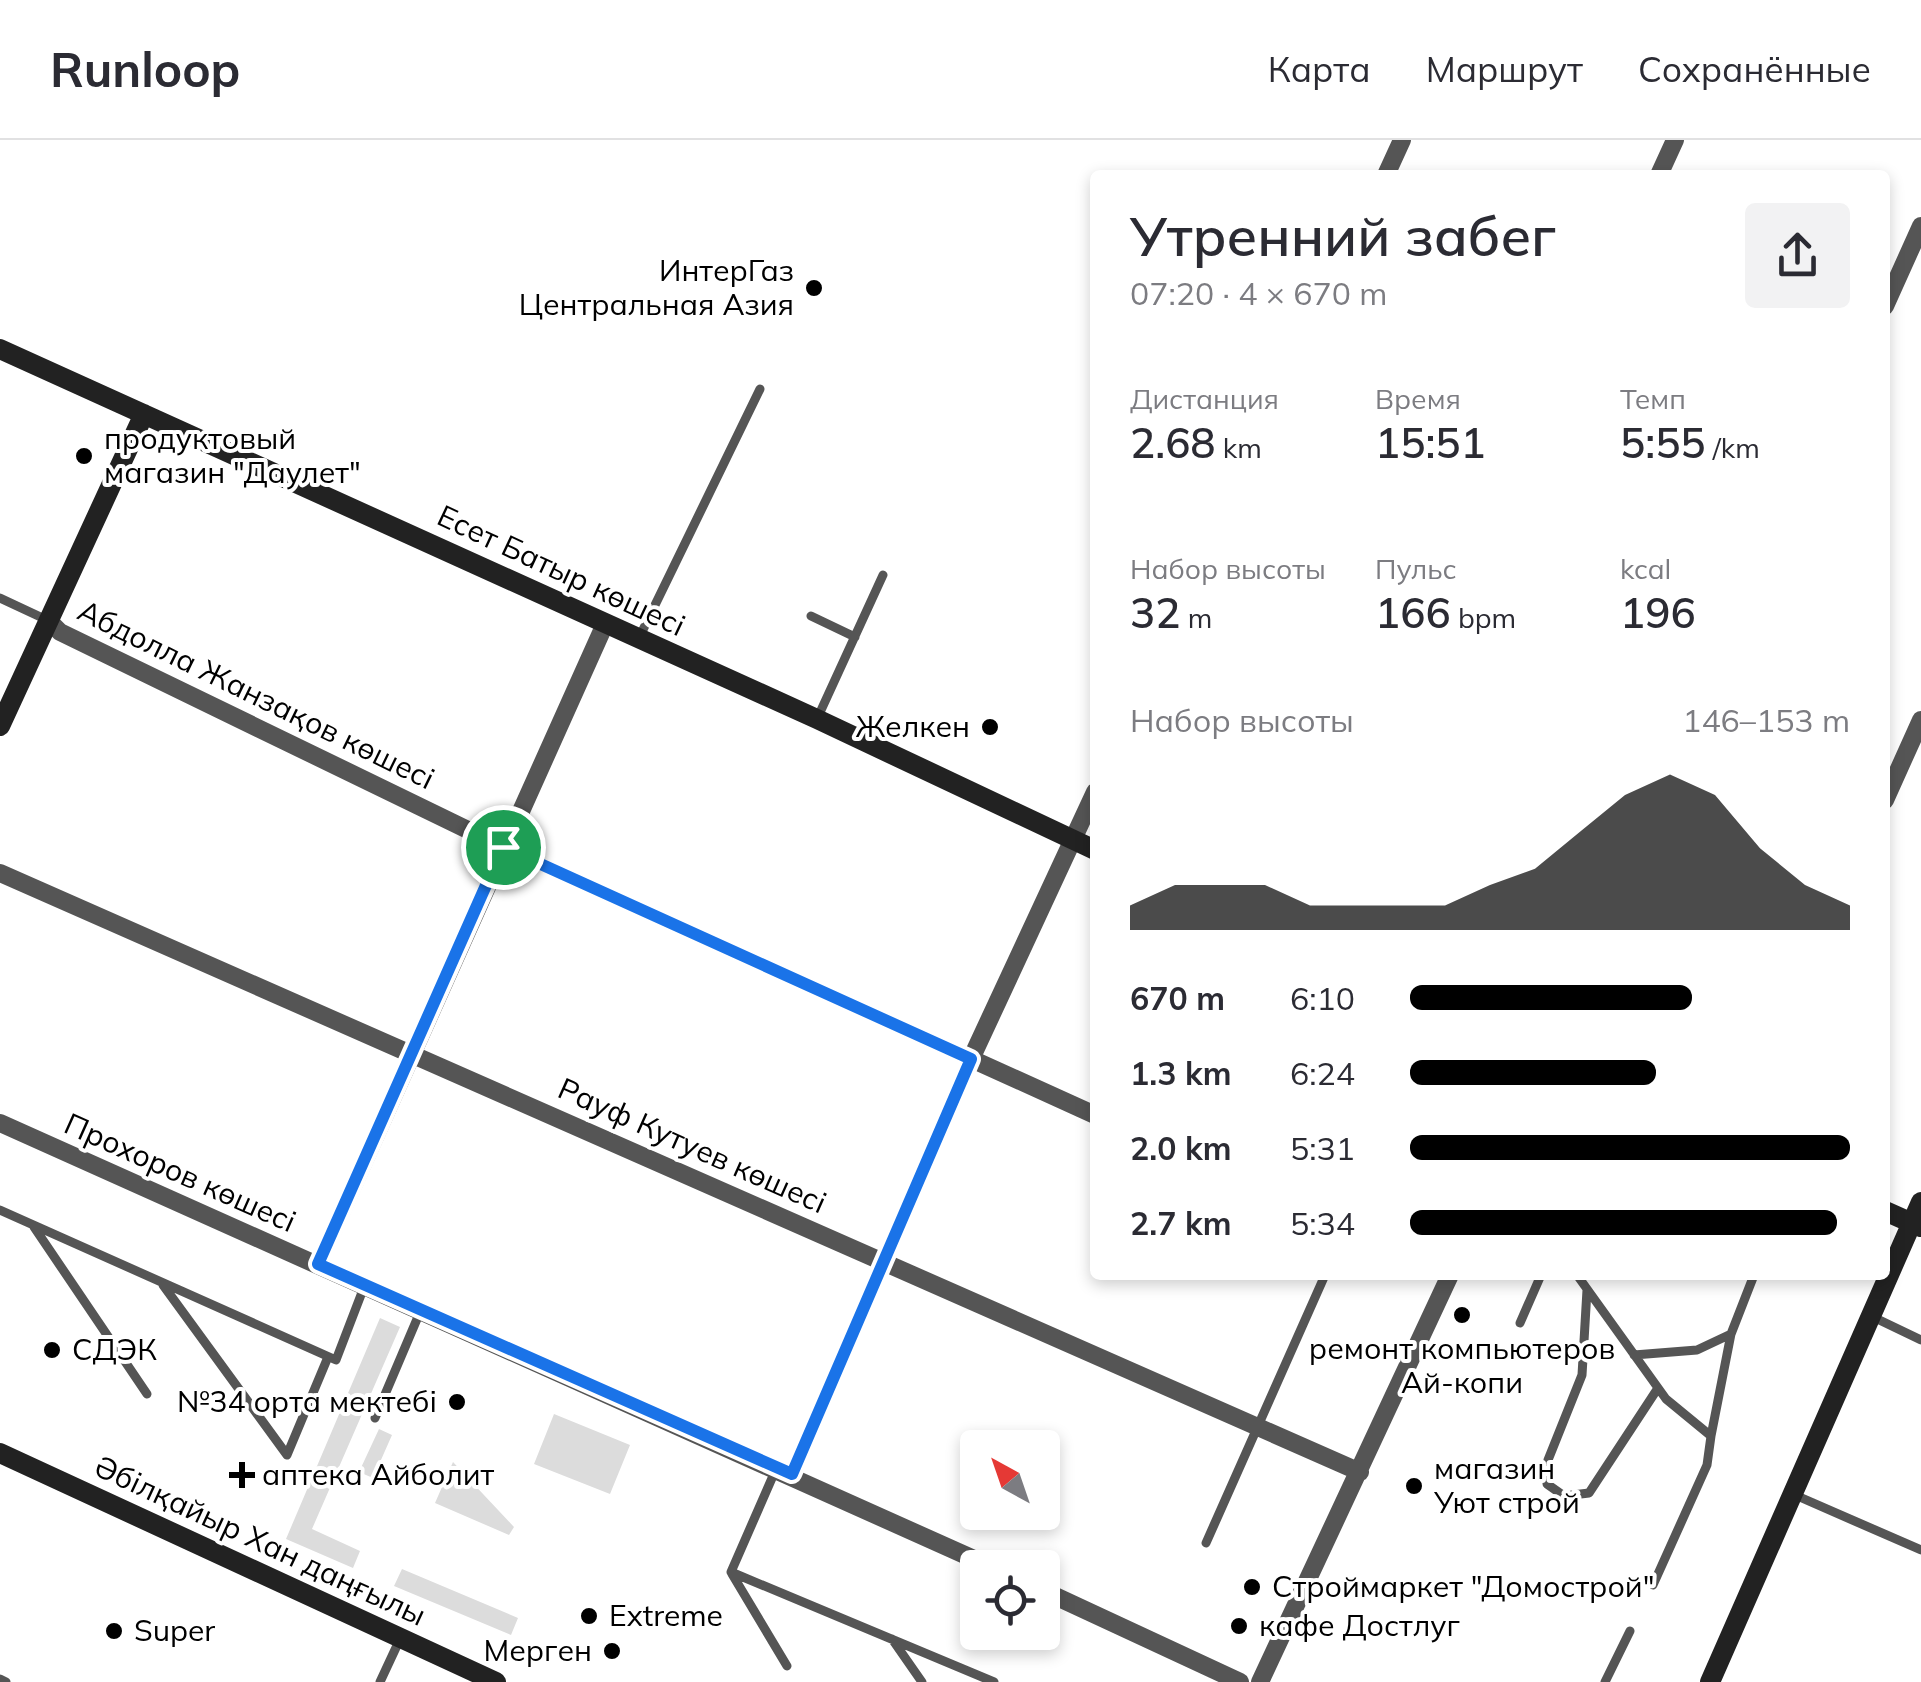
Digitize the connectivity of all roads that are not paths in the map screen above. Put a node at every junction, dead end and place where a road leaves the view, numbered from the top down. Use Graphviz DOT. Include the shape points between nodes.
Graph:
graph roads {
  1 [pos="1402,140"];
  2 [pos="1674,140"];
  3 [pos="1388,170"];
  4 [pos="1660,170"];
  5 [pos="1919,236"];
  6 [pos="1890,296"];
  7 [pos="0,349"];
  8 [pos="760,388"];
  9 [pos="144,414"];
  10 [pos="883,575"];
  11 [pos="0,598"];
  12 [pos="812,616"];
  13 [pos="48,620"];
  14 [pos="605,624"];
  15 [pos="855,637"];
  16 [pos="638,640"];
  17 [pos="817,718"];
  18 [pos="1921,720"];
  19 [pos="0,726"];
  20 [pos="1890,789"];
  21 [pos="1090,802"];
  22 [pos="1072,839"];
  23 [pos="503,847"];
  24 [pos="1090,848"];
  25 [pos="0,873"];
  26 [pos="411,1051"];
  27 [pos="971,1059"];
  28 [pos="1090,1113"];
  29 [pos="0,1124"];
  30 [pos="1921,1202"];
  31 [pos="0,1210"];
  32 [pos="1890,1213"];
  33 [pos="32,1224"];
  34 [pos="1916,1225"];
  35 [pos="882,1262"];
  36 [pos="318,1264"];
  37 [pos="1890,1278"];
  38 [pos="1323,1280"];
  39 [pos="1446,1280"];
  40 [pos="1540,1280"];
  41 [pos="1581,1280"];
  42 [pos="1752,1280"];
  43 [pos="1889,1280"];
  44 [pos="161,1282"];
  45 [pos="365,1285"];
  46 [pos="1588,1290"];
  47 [pos="421,1310"];
  48 [pos="1871,1316"];
  49 [pos="1520,1323"];
  50 [pos="1731,1334"];
  51 [pos="1921,1340"];
  52 [pos="1634,1354"];
  53 [pos="328,1357"];
  54 [pos="1658,1388"];
  55 [pos="147,1394"];
  56 [pos="375,1418"];
  57 [pos="1256,1425"];
  58 [pos="1711,1436"];
  59 [pos="0,1454"];
  60 [pos="785,1470"];
  61 [pos="1360,1472"];
  62 [pos="1792,1494"];
  63 [pos="1206,1542"];
  64 [pos="1921,1550"];
  65 [pos="960,1552"];
  66 [pos="731,1572"];
  67 [pos="1653,1585"];
  68 [pos="1060,1598"];
  69 [pos="1630,1630"];
  70 [pos="400,1639"];
  71 [pos="891,1639"];
  72 [pos="787,1666"];
  73 [pos="380,1682"];
  74 [pos="496,1682"];
  75 [pos="922,1682"];
  76 [pos="994,1682"];
  77 [pos="1240,1682"];
  78 [pos="1260,1682"];
  79 [pos="1605,1682"];
  80 [pos="1710,1682"];
  1 -- 3 [label="street"];
  2 -- 4 [label="street"];
  5 -- 6 [label="street"];
  7 -- 9 [label="street, Есет Батыр көшесі"];
  8 -- 16 [label="lane"];
  9 -- 13 [label="street"];
  9 -- 14 [label="street, Есет Батыр көшесі"];
  10 -- 15 [label="lane"];
  11 -- 13 [label="lane"];
  12 -- 15 [label="lane"];
  13 -- 19 [label="street"];
  13 -- 23 [label="street, Абдолла Жанзақов көшесі" via="60,632"];
  14 -- 16 [label="street, Есет Батыр көшесі"];
  14 -- 23 [label="street"];
  15 -- 17 [label="lane"];
  16 -- 17 [label="street, Есет Батыр көшесі"];
  17 -- 22 [label="street, Есет Батыр көшесі"];
  18 -- 20 [label="street"];
  21 -- 22 [label="street"];
  22 -- 24 [label="street, Есет Батыр көшесі"];
  22 -- 27 [label="street"];
  23 -- 26 [label="street"];
  23 -- 27 [label="street, Абдолла Жанзақов көшесі"];
  25 -- 26 [label="street, Рауф Кутуев көшесі"];
  26 -- 35 [label="street, Рауф Кутуев көшесі"];
  26 -- 36 [label="street"];
  27 -- 28 [label="street, Абдолла Жанзақов көшесі"];
  27 -- 35 [label="street"];
  29 -- 36 [label="street, Прохоров көшесі"];
  30 -- 34 [label="street"];
  31 -- 33 [label="lane"];
  32 -- 34 [label="street"];
  33 -- 44 [label="lane"];
  33 -- 55 [label="lane"];
  34 -- 37 [label="street"];
  35 -- 57 [label="street, Рауф Кутуев көшесі"];
  35 -- 60 [label="street"];
  36 -- 45 [label="street, Прохоров көшесі"];
  38 -- 57 [label="lane"];
  39 -- 61 [label="street"];
  40 -- 49 [label="lane"];
  41 -- 46 [label="lane"];
  42 -- 50 [label="lane"];
  43 -- 48 [label="street"];
  44 -- 53 [label="lane"];
  44 -- 53 [label="lane" via="287,1455"];
  45 -- 47 [label="street, Прохоров көшесі"];
  45 -- 53 [label="lane" via="336,1360"];
  46 -- 52 [label="lane"];
  46 -- 54 [label="lane" via="1582,1375 1548,1460 1546,1484 1564,1496 1589,1493"];
  47 -- 56 [label="lane"];
  47 -- 60 [label="street, Прохоров көшесі"];
  48 -- 51 [label="lane"];
  48 -- 62 [label="street"];
  50 -- 52 [label="lane" via="1697,1350"];
  50 -- 58 [label="lane"];
  52 -- 54 [label="lane"];
  54 -- 58 [label="lane"];
  57 -- 61 [label="street, Рауф Кутуев көшесі"];
  57 -- 63 [label="lane"];
  58 -- 67 [label="lane" via="1707,1465"];
  59 -- 70 [label="street, Әбілқайыр Хан даңғылы"];
  60 -- 65 [label="street, Прохоров көшесі"];
  60 -- 66 [label="lane"];
  61 -- 78 [label="street"];
  62 -- 64 [label="lane"];
  62 -- 80 [label="street"];
  66 -- 71 [label="lane"];
  66 -- 72 [label="lane"];
  68 -- 77 [label="street"];
  69 -- 79 [label="lane"];
  70 -- 73 [label="lane"];
  70 -- 74 [label="street, Әбілқайыр Хан даңғылы"];
  71 -- 75 [label="lane"];
  71 -- 76 [label="lane"];
}
